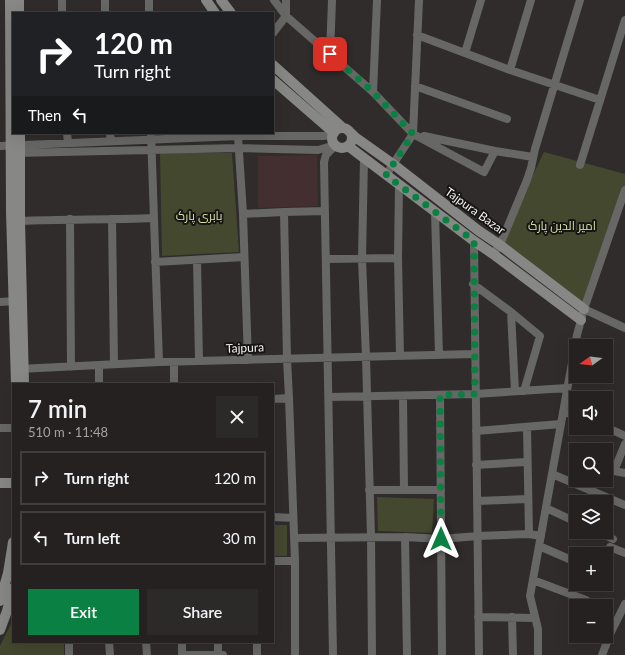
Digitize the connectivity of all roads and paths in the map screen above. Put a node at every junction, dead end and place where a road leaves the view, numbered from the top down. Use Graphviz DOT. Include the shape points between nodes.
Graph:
graph roads {
  1 [pos="10,0"];
  2 [pos="19,0"];
  3 [pos="62,0"];
  4 [pos="104,0"];
  5 [pos="149,0"];
  6 [pos="206,0"];
  7 [pos="221,0"];
  8 [pos="274,0"];
  9 [pos="286,0"];
  10 [pos="332,0"];
  11 [pos="377,0"];
  12 [pos="418,0"];
  13 [pos="481,0"];
  14 [pos="531,0"];
  15 [pos="580,0"];
  16 [pos="19,12"];
  17 [pos="62,12"];
  18 [pos="105,12"];
  19 [pos="149,12"];
  20 [pos="214,12"];
  21 [pos="230,12"];
  22 [pos="286,16"];
  23 [pos="625,20"];
  24 [pos="274,32"];
  25 [pos="417,35"];
  26 [pos="12,50"];
  27 [pos="465,53"];
  28 [pos="330,54"];
  29 [pos="274,65"];
  30 [pos="510,70"];
  31 [pos="274,81"];
  32 [pos="554,85"];
  33 [pos="415,86"];
  34 [pos="373,92"];
  35 [pos="600,100"];
  36 [pos="507,119"];
  37 [pos="347,131"];
  38 [pos="15,134"];
  39 [pos="20,134"];
  40 [pos="67,134"];
  41 [pos="413,134"];
  42 [pos="151,136"];
  43 [pos="238,136"];
  44 [pos="111,137"];
  45 [pos="334,138"];
  46 [pos="68,143"];
  47 [pos="0,146"];
  48 [pos="348,146"];
  49 [pos="239,148"];
  50 [pos="16,149"];
  51 [pos="152,150"];
  52 [pos="495,152"];
  53 [pos="533,157"];
  54 [pos="364,158"];
  55 [pos="394,164"];
  56 [pos="580,165"];
  57 [pos="386,175"];
  58 [pos="399,186"];
  59 [pos="625,190"];
  60 [pos="284,212"];
  61 [pos="324,212"];
  62 [pos="435,212"];
  63 [pos="243,214"];
  64 [pos="153,218"];
  65 [pos="70,219"];
  66 [pos="112,219"];
  67 [pos="20,221"];
  68 [pos="474,241"];
  69 [pos="500,245"];
  70 [pos="493,254"];
  71 [pos="244,257"];
  72 [pos="398,258"];
  73 [pos="326,259"];
  74 [pos="362,259"];
  75 [pos="198,260"];
  76 [pos="155,262"];
  77 [pos="473,284"];
  78 [pos="14,301"];
  79 [pos="0,302"];
  80 [pos="584,309"];
  81 [pos="511,312"];
  82 [pos="581,320"];
  83 [pos="625,328"];
  84 [pos="474,354"];
  85 [pos="439,355"];
  86 [pos="400,356"];
  87 [pos="366,357"];
  88 [pos="328,358"];
  89 [pos="287,359"];
  90 [pos="248,360"];
  91 [pos="199,361"];
  92 [pos="159,362"];
  93 [pos="174,362"];
  94 [pos="114,364"];
  95 [pos="99,365"];
  96 [pos="71,366"];
  97 [pos="20,369"];
  98 [pos="16,383"];
  99 [pos="24,383"];
  100 [pos="99,383"];
  101 [pos="174,383"];
  102 [pos="567,388"];
  103 [pos="515,391"];
  104 [pos="524,391"];
  105 [pos="475,394"];
  106 [pos="440,395"];
  107 [pos="367,396"];
  108 [pos="402,396"];
  109 [pos="329,397"];
  110 [pos="289,398"];
  111 [pos="274,399"];
  112 [pos="563,412"];
  113 [pos="569,413"];
  114 [pos="561,424"];
  115 [pos="527,427"];
  116 [pos="0,428"];
  117 [pos="12,428"];
  118 [pos="613,430"];
  119 [pos="476,431"];
  120 [pos="625,436"];
  121 [pos="625,444"];
  122 [pos="527,462"];
  123 [pos="476,465"];
  124 [pos="625,473"];
  125 [pos="552,474"];
  126 [pos="0,483"];
  127 [pos="12,483"];
  128 [pos="370,490"];
  129 [pos="404,490"];
  130 [pos="441,490"];
  131 [pos="528,499"];
  132 [pos="477,501"];
  133 [pos="625,505"];
  134 [pos="546,508"];
  135 [pos="274,517"];
  136 [pos="293,518"];
  137 [pos="569,519"];
  138 [pos="529,534"];
  139 [pos="371,536"];
  140 [pos="478,536"];
  141 [pos="541,536"];
  142 [pos="331,537"];
  143 [pos="405,537"];
  144 [pos="294,538"];
  145 [pos="441,539"];
  146 [pos="539,546"];
  147 [pos="12,548"];
  148 [pos="613,548"];
  149 [pos="625,553"];
  150 [pos="569,559"];
  151 [pos="274,561"];
  152 [pos="295,561"];
  153 [pos="533,580"];
  154 [pos="12,596"];
  155 [pos="583,599"];
  156 [pos="0,601"];
  157 [pos="625,604"];
  158 [pos="10,611"];
  159 [pos="478,617"];
  160 [pos="512,617"];
  161 [pos="535,618"];
  162 [pos="0,630"];
  163 [pos="69,643"];
  164 [pos="109,643"];
  165 [pos="146,643"];
  166 [pos="182,643"];
  167 [pos="218,643"];
  168 [pos="257,643"];
  169 [pos="69,655"];
  170 [pos="110,655"];
  171 [pos="147,655"];
  172 [pos="182,655"];
  173 [pos="218,655"];
  174 [pos="223,655"];
  175 [pos="257,655"];
  176 [pos="296,655"];
  177 [pos="333,655"];
  178 [pos="372,655"];
  179 [pos="407,655"];
  180 [pos="442,655"];
  181 [pos="479,655"];
  182 [pos="513,655"];
  183 [pos="538,655"];
  184 [pos="602,655"];
  1 -- 26 [label="street"];
  2 -- 16 [label="street"];
  3 -- 17 [label="street"];
  4 -- 18 [label="street"];
  5 -- 19 [label="street"];
  6 -- 20 [label="street"];
  7 -- 21 [label="street"];
  8 -- 22 [label="street"];
  9 -- 22 [label="street"];
  10 -- 28 [label="street"];
  11 -- 34 [label="street"];
  12 -- 25 [label="street"];
  13 -- 27 [label="street"];
  14 -- 30 [label="street"];
  15 -- 32 [label="street"];
  22 -- 24 [label="street"];
  22 -- 28 [label="street"];
  23 -- 35 [label="street"];
  25 -- 27 [label="street"];
  25 -- 33 [label="street"];
  27 -- 30 [label="street"];
  28 -- 34 [label="street"];
  29 -- 37 [label="street, Tajpura Bazar"];
  30 -- 32 [label="street"];
  31 -- 45 [label="street"];
  32 -- 35 [label="street"];
  32 -- 53 [label="street"];
  33 -- 36 [label="street"];
  33 -- 41 [label="street"];
  34 -- 41 [label="street"];
  35 -- 56 [label="street"];
  37 -- 45 [label="street" via="338,129"];
  37 -- 48 [label="street" via="352,140"];
  37 -- 55 [label="street, Tajpura Bazar"];
  38 -- 50 [label="street"];
  39 -- 50 [label="street"];
  40 -- 46 [label="street"];
  41 -- 52 [label="street"];
  41 -- 52 [label="street" via="484,172"];
  41 -- 55 [label="street"];
  42 -- 43 [label="street"];
  42 -- 44 [label="street"];
  42 -- 51 [label="street"];
  43 -- 45 [label="street"];
  43 -- 49 [label="street"];
  44 -- 46 [label="street"];
  45 -- 48 [label="street" via="342,148"];
  45 -- 49 [label="street" via="318,150"];
  45 -- 61 [label="street" via="324,158"];
  46 -- 50 [label="street"];
  47 -- 50 [label="street"];
  48 -- 54 [label="street, Tajpura Bazar"];
  49 -- 51 [label="street"];
  49 -- 63 [label="street"];
  50 -- 51 [label="street"];
  50 -- 67 [label="street"];
  50 -- 78 [label="street" via="11,211"];
  51 -- 64 [label="street"];
  52 -- 53 [label="street"];
  53 -- 69 [label="street" via="527,180"];
  54 -- 57 [label="street, Tajpura Bazar"];
  54 -- 74 [label="street"];
  55 -- 57 [label="street"];
  55 -- 69 [label="street, Tajpura Bazar" via="473,227"];
  57 -- 58 [label="street, Tajpura Bazar"];
  58 -- 62 [label="street, Tajpura Bazar"];
  58 -- 72 [label="street"];
  59 -- 80 [label="street"];
  60 -- 61 [label="street"];
  60 -- 63 [label="street"];
  60 -- 89 [label="street"];
  61 -- 73 [label="street"];
  62 -- 68 [label="street, Tajpura Bazar"];
  62 -- 85 [label="street"];
  63 -- 71 [label="street"];
  64 -- 66 [label="street"];
  64 -- 76 [label="street"];
  65 -- 66 [label="street"];
  65 -- 67 [label="street"];
  65 -- 96 [label="street"];
  66 -- 94 [label="street"];
  67 -- 97 [label="street"];
  68 -- 70 [label="street, Tajpura Bazar"];
  68 -- 77 [label="street"];
  69 -- 70 [label="street"];
  69 -- 80 [label="street, Tajpura Bazar"];
  70 -- 82 [label="street, Tajpura Bazar"];
  71 -- 75 [label="street"];
  71 -- 90 [label="street"];
  72 -- 74 [label="street"];
  72 -- 86 [label="street"];
  73 -- 74 [label="street"];
  73 -- 88 [label="street"];
  74 -- 87 [label="street"];
  75 -- 76 [label="street"];
  75 -- 91 [label="street"];
  76 -- 92 [label="street"];
  77 -- 81 [label="street"];
  77 -- 84 [label="street"];
  78 -- 79 [label="street"];
  78 -- 97 [label="street"];
  80 -- 82 [label="street"];
  80 -- 83 [label="street"];
  81 -- 103 [label="street"];
  81 -- 104 [label="street" via="540,336"];
  82 -- 102 [label="street"];
  84 -- 85 [label="street, Tajpura"];
  84 -- 105 [label="street"];
  85 -- 86 [label="street, Tajpura"];
  86 -- 87 [label="street, Tajpura"];
  87 -- 88 [label="street, Tajpura"];
  87 -- 107 [label="street"];
  88 -- 89 [label="street, Tajpura"];
  88 -- 109 [label="street"];
  89 -- 90 [label="street, Tajpura"];
  89 -- 110 [label="street"];
  90 -- 91 [label="street, Tajpura"];
  91 -- 93 [label="street, Tajpura"];
  92 -- 93 [label="street, Tajpura"];
  92 -- 94 [label="street, Tajpura"];
  93 -- 101 [label="street"];
  94 -- 95 [label="street, Tajpura"];
  95 -- 96 [label="street, Tajpura"];
  95 -- 100 [label="street"];
  96 -- 97 [label="street, Tajpura"];
  97 -- 98 [label="street"];
  97 -- 99 [label="street"];
  102 -- 104 [label="street"];
  102 -- 112 [label="street"];
  103 -- 104 [label="street"];
  103 -- 105 [label="street"];
  105 -- 106 [label="street"];
  105 -- 119 [label="street"];
  106 -- 108 [label="street"];
  106 -- 130 [label="street"];
  107 -- 108 [label="street"];
  107 -- 109 [label="street"];
  107 -- 128 [label="street"];
  108 -- 129 [label="street"];
  109 -- 142 [label="street"];
  110 -- 111 [label="street"];
  110 -- 136 [label="street"];
  112 -- 113 [label="street"];
  112 -- 114 [label="street"];
  114 -- 115 [label="street"];
  114 -- 125 [label="street"];
  115 -- 119 [label="street"];
  115 -- 122 [label="street"];
  116 -- 117 [label="street"];
  118 -- 120 [label="street"];
  119 -- 123 [label="street"];
  121 -- 124 [label="street" via="614,471"];
  122 -- 123 [label="street"];
  122 -- 131 [label="street"];
  123 -- 132 [label="street"];
  125 -- 133 [label="street"];
  125 -- 134 [label="street"];
  126 -- 127 [label="street"];
  128 -- 129 [label="street"];
  128 -- 139 [label="street"];
  129 -- 130 [label="street"];
  130 -- 145 [label="street"];
  131 -- 132 [label="street"];
  131 -- 138 [label="street"];
  132 -- 140 [label="street"];
  134 -- 137 [label="street"];
  134 -- 141 [label="street"];
  135 -- 136 [label="street"];
  136 -- 144 [label="street"];
  138 -- 140 [label="street"];
  138 -- 141 [label="street"];
  139 -- 142 [label="street"];
  139 -- 143 [label="street"];
  139 -- 178 [label="street"];
  140 -- 145 [label="street"];
  140 -- 159 [label="street"];
  141 -- 146 [label="street"];
  142 -- 144 [label="street"];
  142 -- 177 [label="street"];
  143 -- 145 [label="street"];
  143 -- 179 [label="street"];
  144 -- 152 [label="street"];
  145 -- 180 [label="street"];
  146 -- 150 [label="street"];
  146 -- 153 [label="street"];
  147 -- 156 [label="street"];
  148 -- 149 [label="street"];
  151 -- 152 [label="street"];
  152 -- 176 [label="street"];
  153 -- 155 [label="street"];
  153 -- 161 [label="street" via="530,596"];
  154 -- 158 [label="street"];
  157 -- 184 [label="street"];
  158 -- 162 [label="street"];
  159 -- 160 [label="street"];
  159 -- 181 [label="street"];
  160 -- 161 [label="street"];
  160 -- 182 [label="street"];
  161 -- 183 [label="street" via="538,629"];
  163 -- 169 [label="street"];
  164 -- 170 [label="street"];
  165 -- 171 [label="street"];
  166 -- 172 [label="street"];
  167 -- 173 [label="street"];
  168 -- 175 [label="street"];
  172 -- 173 [label="street"];
  173 -- 174 [label="street"];
}
